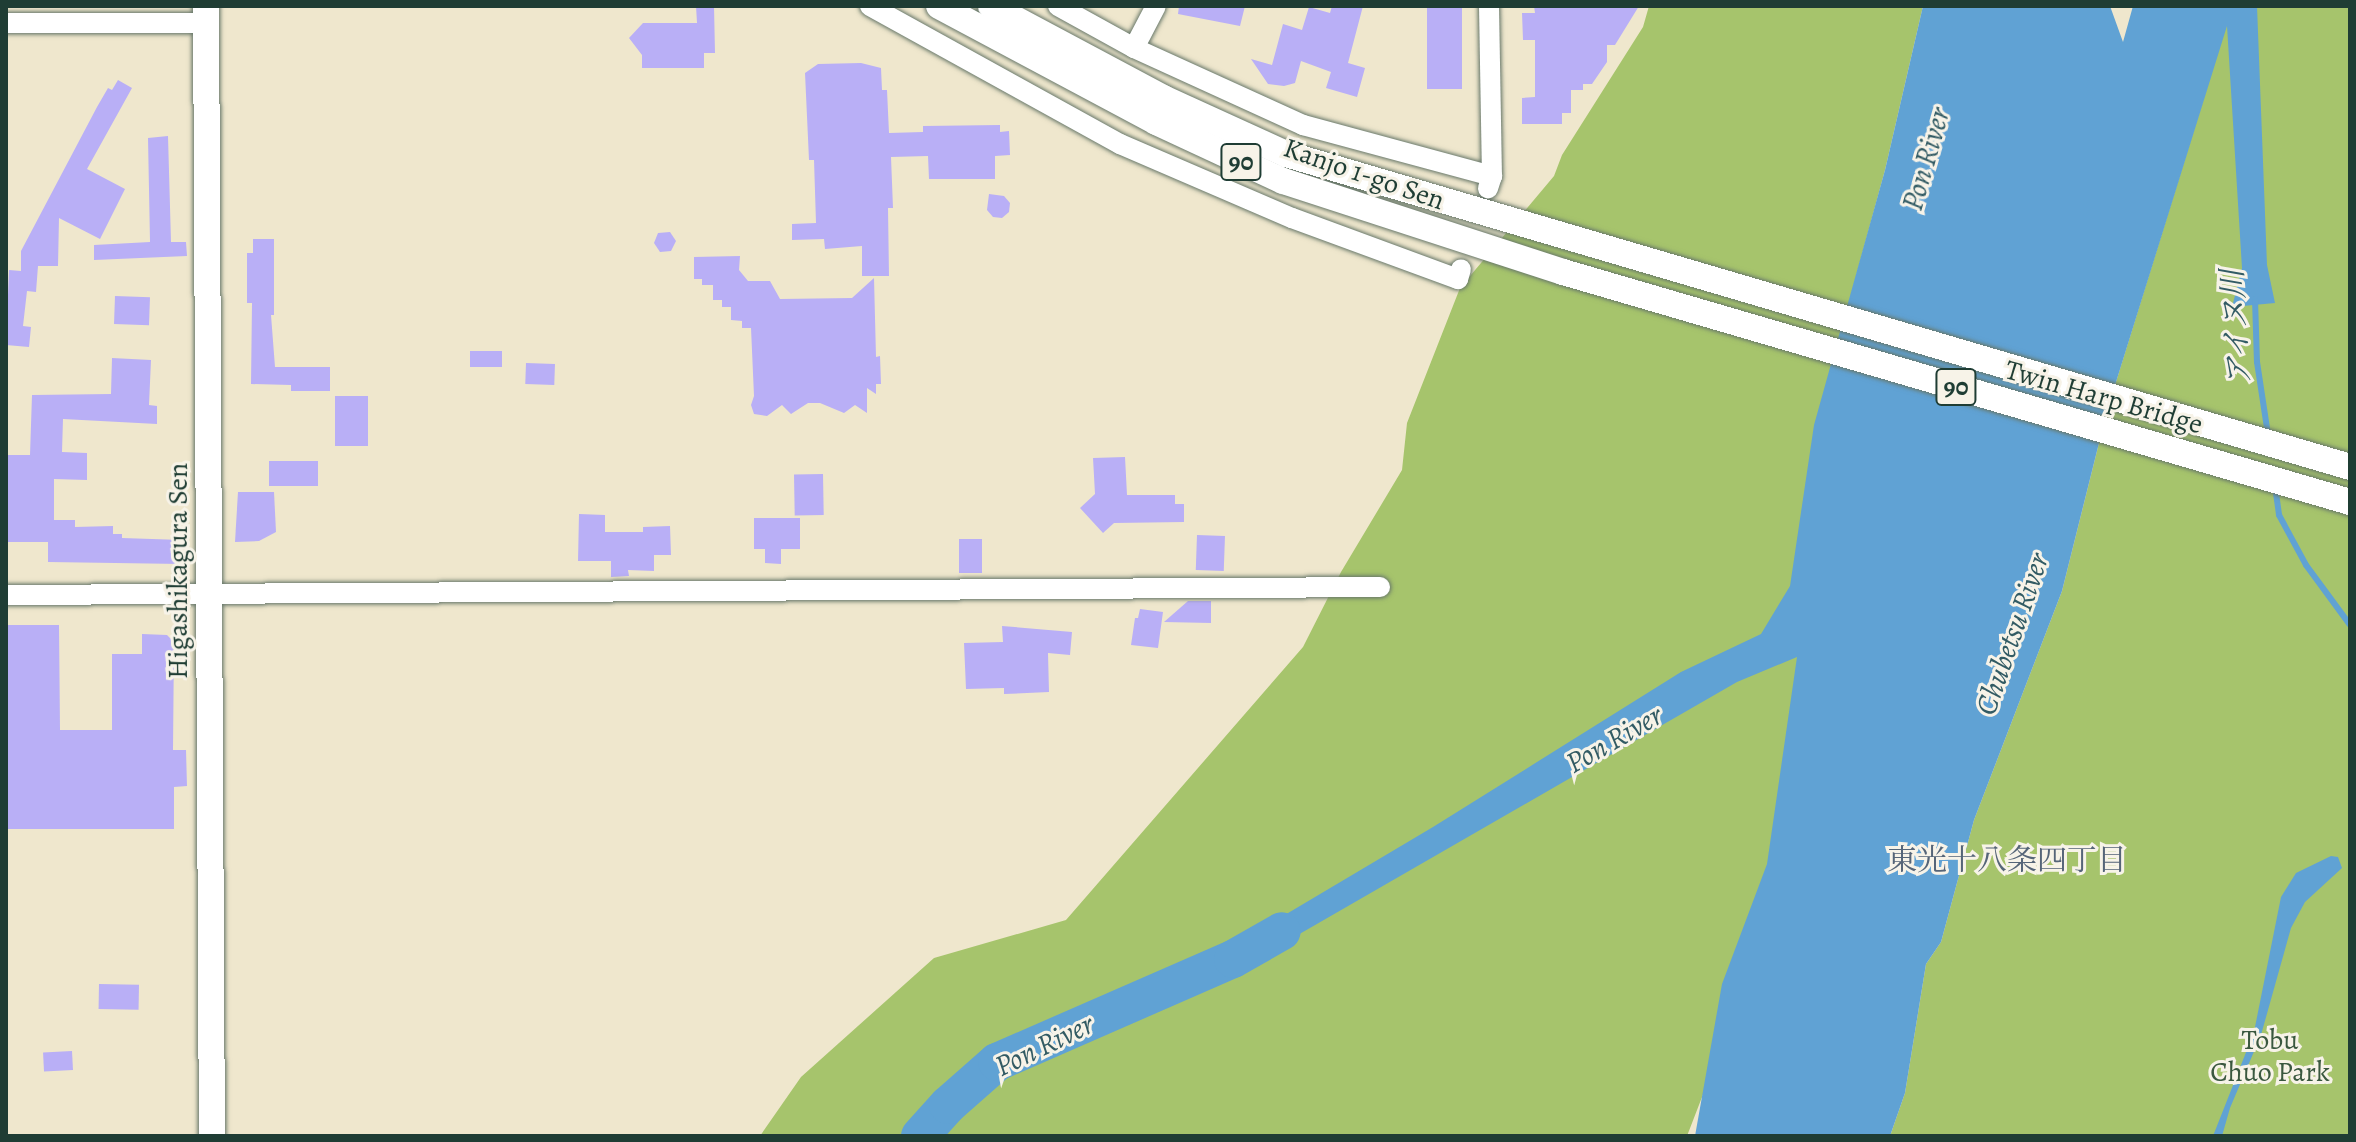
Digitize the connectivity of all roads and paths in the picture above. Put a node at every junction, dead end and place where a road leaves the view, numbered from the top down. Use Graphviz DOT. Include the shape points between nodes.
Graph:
graph roads {
  1 [pos="870,6"];
  2 [pos="939,6"];
  3 [pos="991,6"];
  4 [pos="1058,6"];
  5 [pos="1156,6"];
  6 [pos="1489,6"];
  7 [pos="206,15"];
  8 [pos="6,23"];
  9 [pos="1134,48"];
  10 [pos="1573,240"];
  11 [pos="1461,269"];
  12 [pos="1563,272"];
  13 [pos="2350,467"];
  14 [pos="2350,502"];
  15 [pos="1380,587"];
  16 [pos="210,594"];
  17 [pos="6,595"];
  18 [pos="212,1136"];
  1 -- 11 [label="street" via="1120,144 1292,218 1458,279"];
  2 -- 12 [label="main road, Kanjo 1-go Sen / 90" via="1156,122 1283,181"];
  3 -- 10 [label="main road, Kanjo 1-go Sen / 90" via="1163,98 1286,154"];
  4 -- 9 [label="street"];
  5 -- 9 [label="street"];
  6 -- 9 [label="street" via="1490,182 1303,125"];
  7 -- 8 [label="street"];
  7 -- 16 [label="main road, Higashikagura Sen"];
  10 -- 13 [label="main road, Twin Harp Bridge / 90"];
  12 -- 14 [label="main road, Twin Harp Bridge / 90"];
  15 -- 16 [label="street"];
  16 -- 17 [label="street"];
  16 -- 18 [label="main road, Higashikagura Sen"];
}
